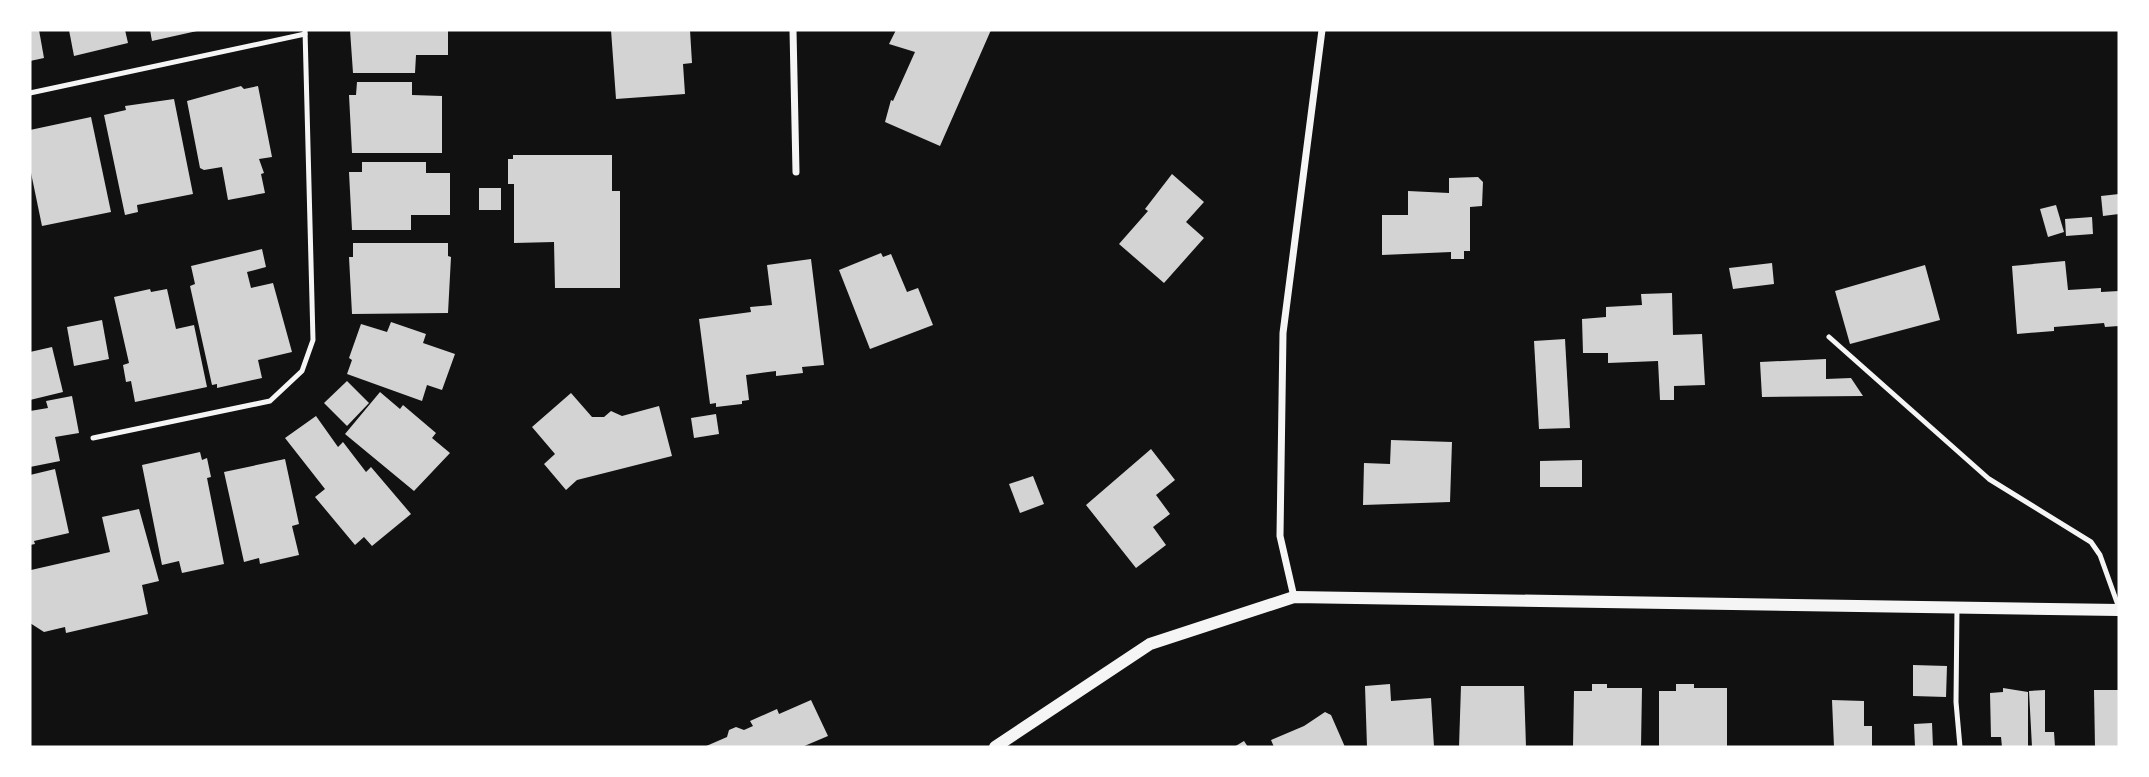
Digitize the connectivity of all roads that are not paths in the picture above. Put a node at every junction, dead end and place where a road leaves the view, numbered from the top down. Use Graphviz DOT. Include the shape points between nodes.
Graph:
graph roads {
  1 [pos="793,30"];
  2 [pos="1322,30"];
  3 [pos="305,32"];
  4 [pos="30,93"];
  5 [pos="796,172"];
  6 [pos="1829,337"];
  7 [pos="93,438"];
  8 [pos="1294,597"];
  9 [pos="1956,607"];
  10 [pos="2119,609"];
  11 [pos="995,747"];
  12 [pos="1960,747"];
  1 -- 5 [label="street"];
  2 -- 8 [label="street" via="1283,333 1280,536"];
  3 -- 4 [label="lane"];
  3 -- 7 [label="lane" via="313,340 302,371 270,401"];
  6 -- 10 [label="lane" via="1989,479 2091,542"];
  8 -- 9 [label="street"];
  8 -- 11 [label="street" via="1150,643"];
  9 -- 10 [label="street"];
  9 -- 12 [label="lane"];
}
